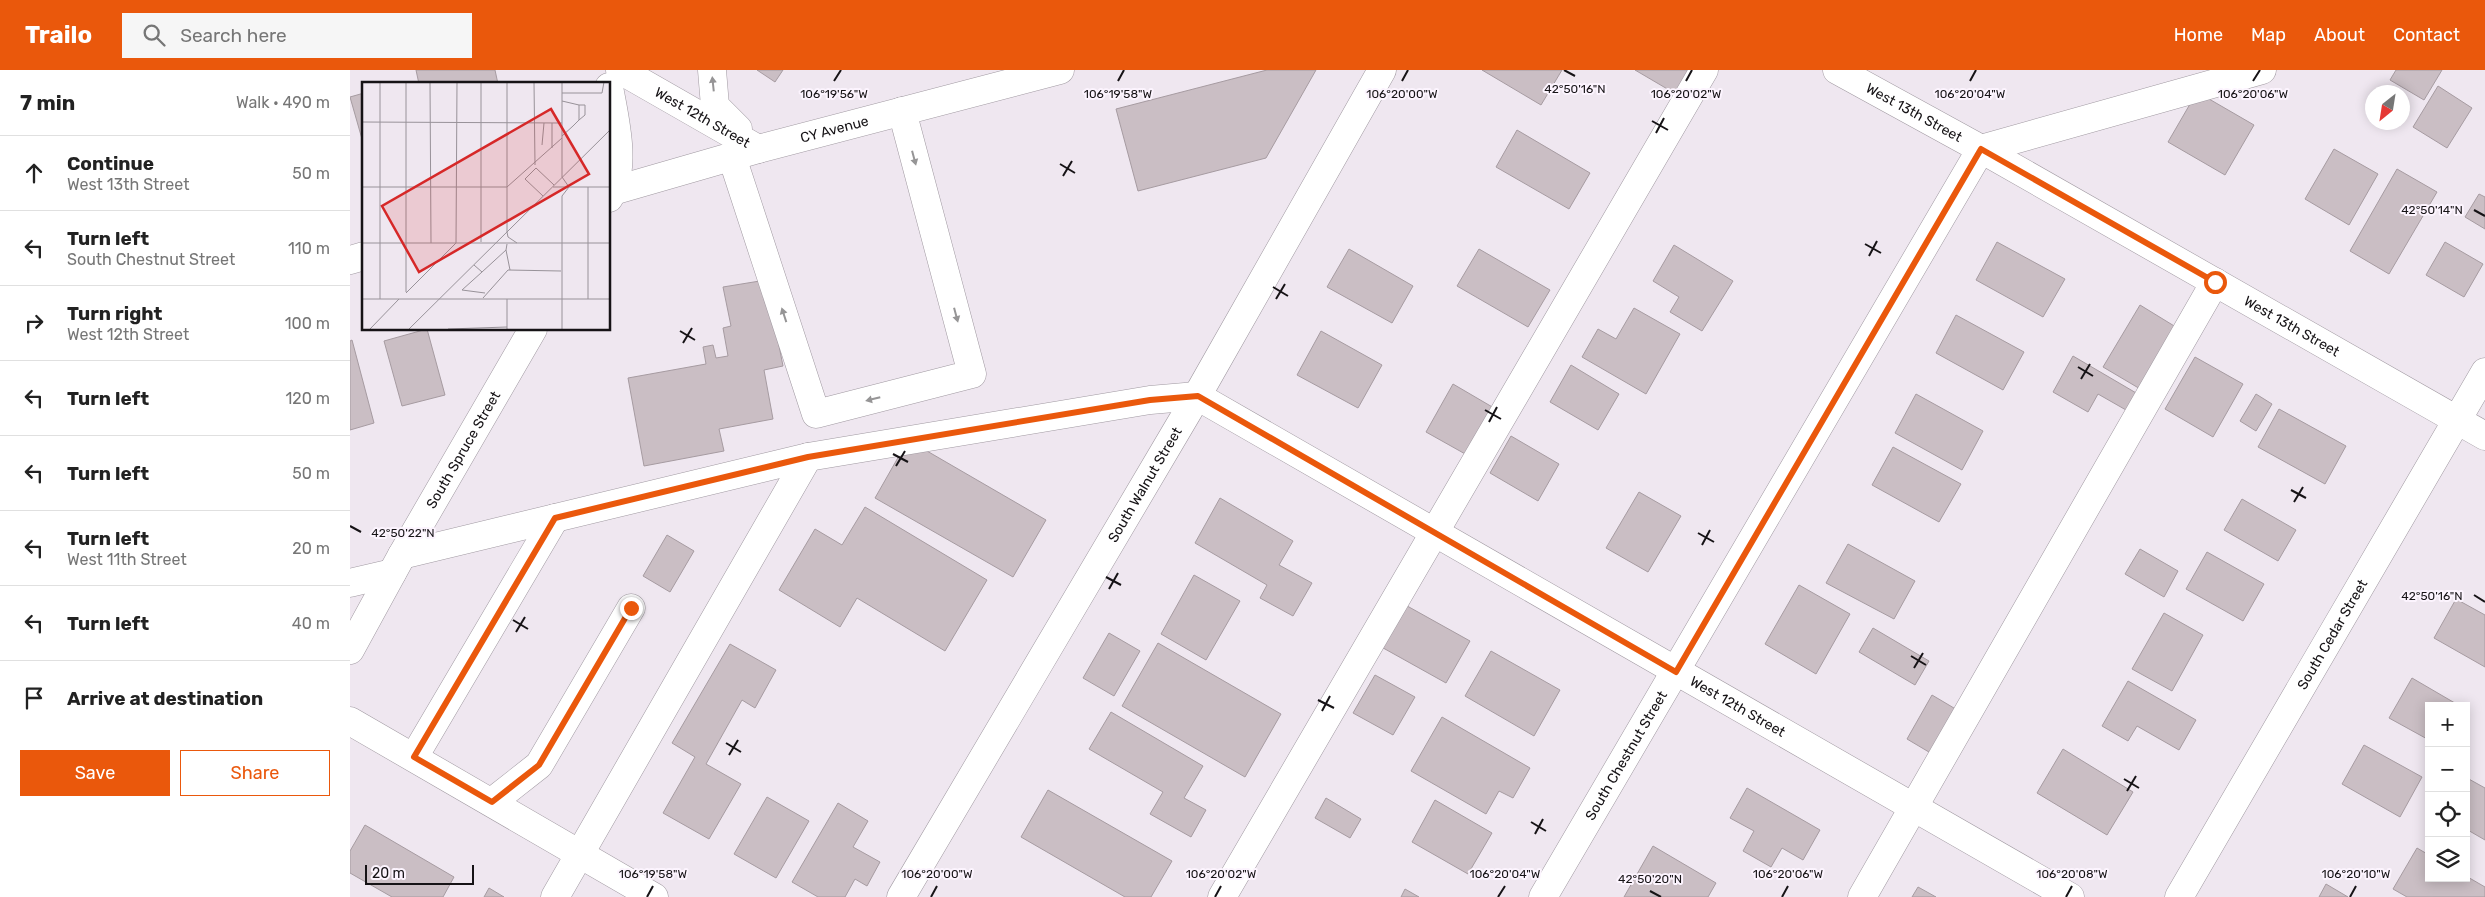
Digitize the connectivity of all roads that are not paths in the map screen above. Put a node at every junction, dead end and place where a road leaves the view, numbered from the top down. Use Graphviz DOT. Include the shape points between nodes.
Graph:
graph roads {
  1 [pos="620,70"];
  2 [pos="712,70"];
  3 [pos="1060,70"];
  4 [pos="1382,70"];
  5 [pos="1704,70"];
  6 [pos="1837,70"];
  7 [pos="2262,70"];
  8 [pos="610,96"];
  9 [pos="902,111"];
  10 [pos="758,149"];
  11 [pos="1981,149"];
  12 [pos="732,157"];
  13 [pos="610,193"];
  14 [pos="2215,282"];
  15 [pos="532,330"];
  16 [pos="2485,372"];
  17 [pos="1198,396"];
  18 [pos="2458,420"];
  19 [pos="2485,436"];
  20 [pos="808,457"];
  21 [pos="555,518"];
  22 [pos="1434,532"];
  23 [pos="397,564"];
  24 [pos="350,583"];
  25 [pos="631,608"];
  26 [pos="350,650"];
  27 [pos="1676,672"];
  28 [pos="350,721"];
  29 [pos="414,757"];
  30 [pos="492,802"];
  31 [pos="1913,806"];
  32 [pos="580,854"];
  33 [pos="555,897"];
  34 [pos="654,897"];
  35 [pos="901,897"];
  36 [pos="1222,897"];
  37 [pos="1543,897"];
  38 [pos="1862,897"];
  39 [pos="2070,897"];
  40 [pos="2179,897"];
  1 -- 10 [label="street, West 12th Street"];
  10 -- 2 [label="street, one-way" via="715,106"];
  3 -- 9 [label="street, CY Avenue"];
  4 -- 17 [label="street, South Walnut Street"];
  5 -- 22 [label="street"];
  6 -- 11 [label="street, West 13th Street"];
  7 -- 11 [label="street"];
  8 -- 13 [label="street" via="619,147"];
  9 -- 10 [label="street, CY Avenue"];
  9 -- 12 [label="street, one-way" via="972,374 816,414"];
  10 -- 12 [label="street, CY Avenue"];
  11 -- 14 [label="street, West 13th Street"];
  11 -- 27 [label="street, South Chestnut Street"];
  12 -- 13 [label="street, CY Avenue"];
  14 -- 18 [label="street, West 13th Street"];
  14 -- 31 [label="street"];
  15 -- 23 [label="street, South Spruce Street"];
  16 -- 18 [label="street, South Cedar Street"];
  17 -- 20 [label="street" via="1150,400"];
  17 -- 22 [label="street, West 12th Street"];
  17 -- 35 [label="street, South Walnut Street"];
  18 -- 19 [label="street, West 13th Street"];
  18 -- 40 [label="street, South Cedar Street"];
  20 -- 21 [label="street"];
  20 -- 32 [label="street"];
  21 -- 23 [label="street"];
  21 -- 29 [label="street"];
  22 -- 27 [label="street, West 12th Street"];
  22 -- 36 [label="street"];
  23 -- 24 [label="street"];
  23 -- 26 [label="street, South Spruce Street"];
  25 -- 30 [label="street" via="539,765"];
  27 -- 31 [label="street, West 12th Street"];
  27 -- 37 [label="street, South Chestnut Street"];
  28 -- 29 [label="street"];
  29 -- 30 [label="street"];
  30 -- 32 [label="street"];
  31 -- 38 [label="street"];
  31 -- 39 [label="street, West 12th Street"];
  32 -- 33 [label="street"];
  32 -- 34 [label="street"];
}
